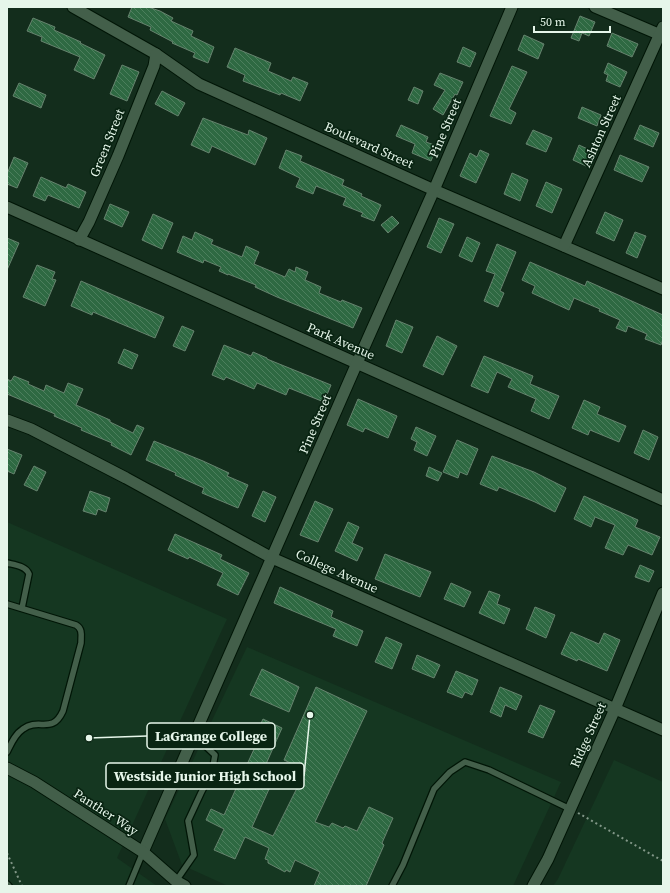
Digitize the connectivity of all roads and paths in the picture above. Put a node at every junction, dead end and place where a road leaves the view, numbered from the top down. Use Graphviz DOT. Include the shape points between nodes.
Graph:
graph roads {
  1 [pos="73,7"];
  2 [pos="512,7"];
  3 [pos="595,7"];
  4 [pos="662,33"];
  5 [pos="156,54"];
  6 [pos="434,190"];
  7 [pos="7,207"];
  8 [pos="79,240"];
  9 [pos="564,246"];
  10 [pos="663,289"];
  11 [pos="356,363"];
  12 [pos="7,420"];
  13 [pos="663,500"];
  14 [pos="272,558"];
  15 [pos="7,564"];
  16 [pos="663,593"];
  17 [pos="7,604"];
  18 [pos="22,608"];
  19 [pos="615,709"];
  20 [pos="663,730"];
  21 [pos="194,735"];
  22 [pos="7,752"];
  23 [pos="7,768"];
  24 [pos="570,809"];
  25 [pos="143,852"];
  26 [pos="7,853"];
  27 [pos="663,861"];
  28 [pos="181,883"];
  29 [pos="22,886"];
  30 [pos="129,886"];
  31 [pos="392,886"];
  32 [pos="533,886"];
  1 -- 5 [label="street, Boulevard Street"];
  2 -- 6 [label="street, Pine Street"];
  3 -- 4 [label="street"];
  4 -- 9 [label="street, Ashton Street"];
  5 -- 6 [label="street, Boulevard Street" via="199,84"];
  5 -- 8 [label="street, Green Street" via="154,66 118,156"];
  6 -- 9 [label="street, Boulevard Street"];
  6 -- 11 [label="street, Pine Street"];
  7 -- 8 [label="street, Park Avenue"];
  8 -- 11 [label="street, Park Avenue"];
  9 -- 10 [label="street, Boulevard Street"];
  11 -- 13 [label="street, Park Avenue"];
  11 -- 14 [label="street, Pine Street"];
  12 -- 14 [label="street, College Avenue" via="31,429 126,478"];
  14 -- 19 [label="street, College Avenue"];
  14 -- 21 [label="street, Pine Street"];
  15 -- 18 [label="lane" via="28,570"];
  16 -- 19 [label="street, Ridge Street"];
  17 -- 18 [label="lane"];
  18 -- 22 [label="lane" via="78,626 81,631 81,643 60,718 53,724 35,724 23,728"];
  19 -- 20 [label="street, College Avenue"];
  19 -- 24 [label="street, Ridge Street"];
  21 -- 25 [label="street, Pine Street"];
  21 -- 28 [label="lane" via="215,755 212,772 188,821 194,855"];
  23 -- 25 [label="street, Panther Way" via="34,782"];
  24 -- 27 [label="path"];
  24 -- 31 [label="lane" via="489,770 465,762 450,772 434,789"];
  24 -- 32 [label="street, Ridge Street"];
  25 -- 28 [label="street, Panther Way"];
  25 -- 30 [label="lane"];
  26 -- 29 [label="path"];
}
